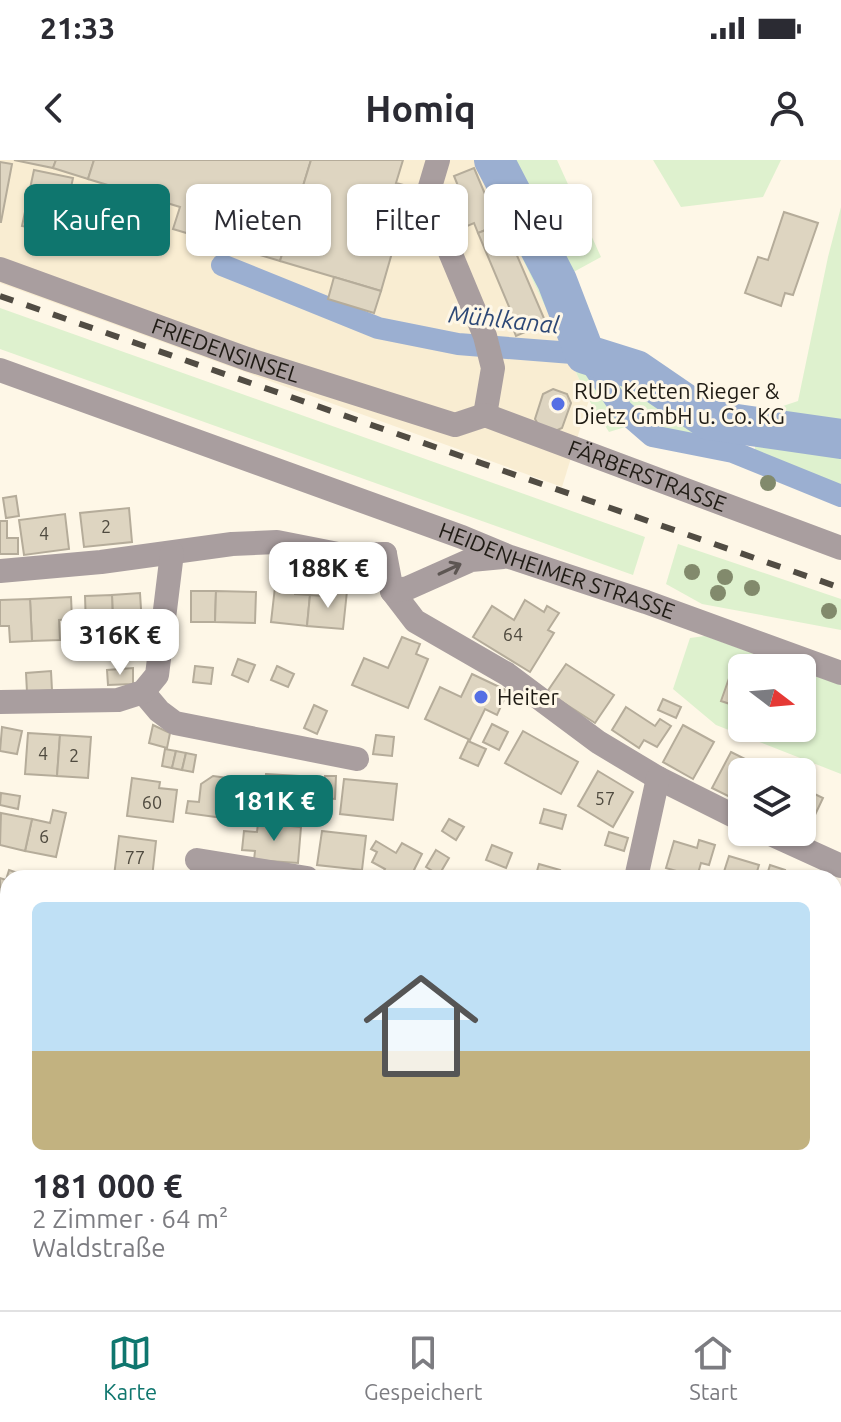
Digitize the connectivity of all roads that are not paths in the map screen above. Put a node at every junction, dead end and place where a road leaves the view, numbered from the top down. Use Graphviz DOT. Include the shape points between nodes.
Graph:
graph roads {
  1 [pos="438,160"];
  2 [pos="0,269"];
  3 [pos="0,370"];
  4 [pos="485,415"];
  5 [pos="402,515"];
  6 [pos="841,548"];
  7 [pos="172,553"];
  8 [pos="385,554"];
  9 [pos="510,557"];
  10 [pos="0,571"];
  11 [pos="392,591"];
  12 [pos="841,673"];
  13 [pos="143,692"];
  14 [pos="0,702"];
  15 [pos="357,759"];
  16 [pos="658,778"];
  17 [pos="728,813"];
  18 [pos="797,846"];
  19 [pos="197,860"];
  20 [pos="841,866"];
  21 [pos="258,870"];
  22 [pos="638,870"];
  1 -- 4 [label="street" via="427,197 485,336 493,368"];
  2 -- 4 [label="street, FRIEDENSINSEL" via="247,359 455,425"];
  3 -- 5 [label="street, HEIDENHEIMER STRASSE"];
  4 -- 6 [label="street, FÄRBERSTRASSE"];
  5 -- 8 [label="street"];
  5 -- 9 [label="street, HEIDENHEIMER STRASSE"];
  7 -- 8 [label="street" via="277,542 343,555"];
  7 -- 10 [label="street"];
  7 -- 13 [label="street" via="157,675"];
  8 -- 11 [label="street"];
  11 -- 9 [label="street, one-way" via="471,560"];
  9 -- 12 [label="street, HEIDENHEIMER STRASSE"];
  11 -- 16 [label="street" via="415,621 507,674 598,742"];
  13 -- 14 [label="street" via="118,700"];
  13 -- 15 [label="street" via="175,723"];
  16 -- 17 [label="street"];
  16 -- 22 [label="street"];
  18 -- 20 [label="street"];
  19 -- 21 [label="street"];
}
